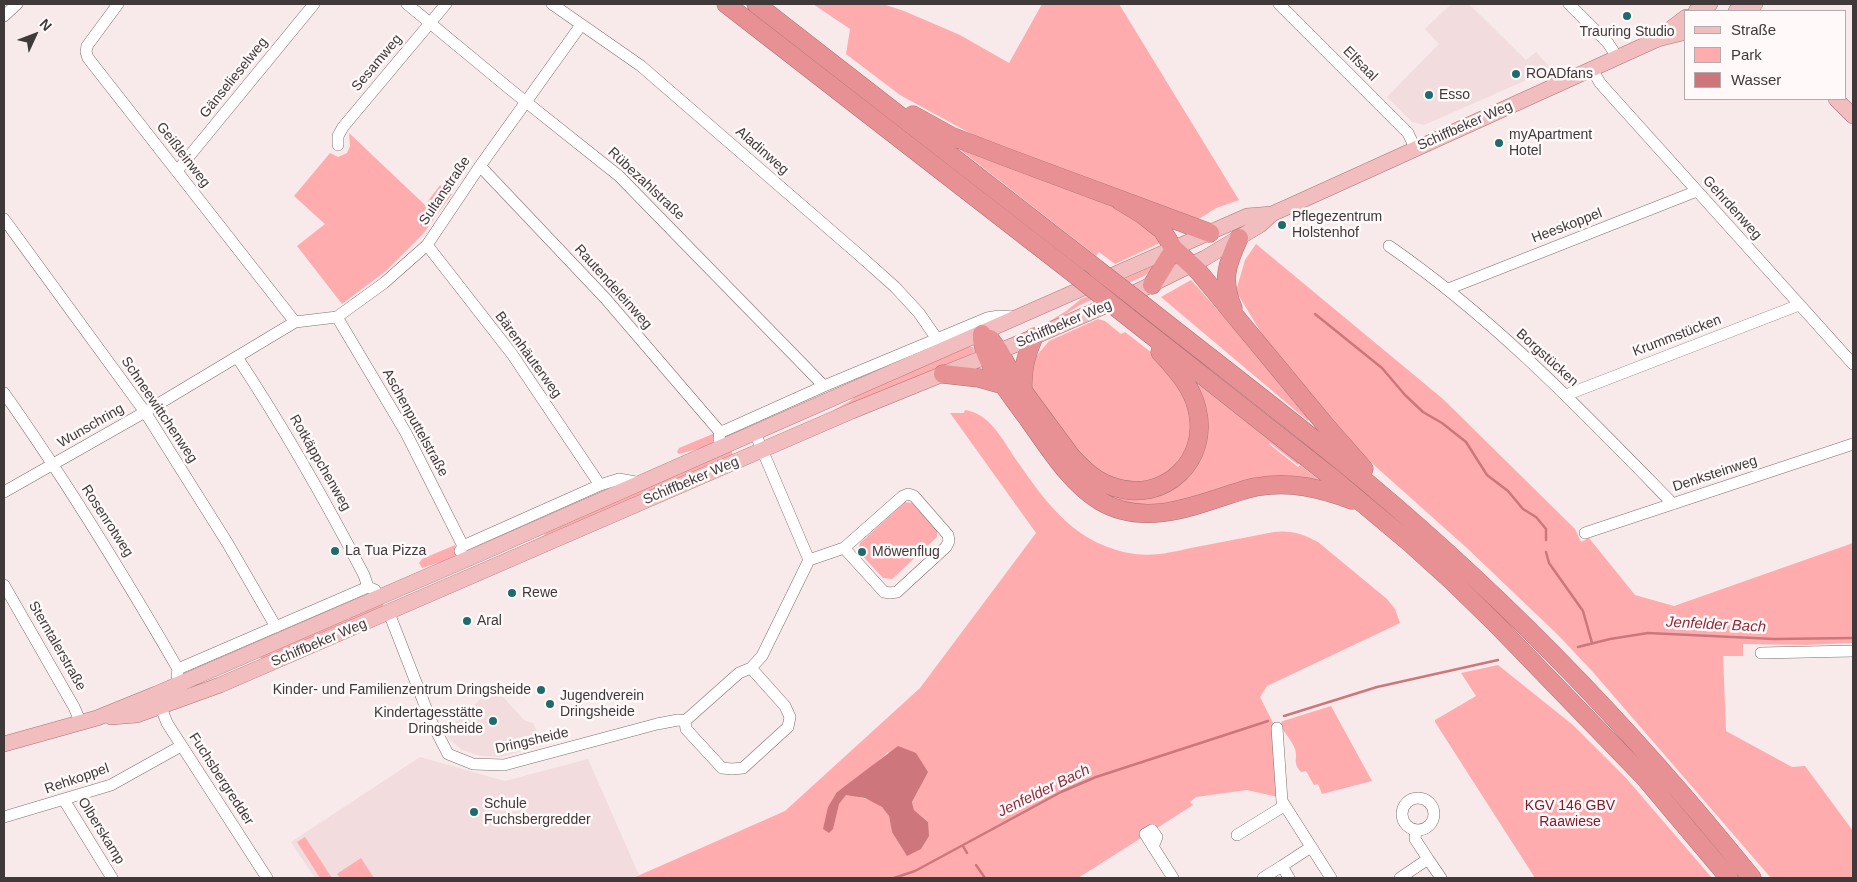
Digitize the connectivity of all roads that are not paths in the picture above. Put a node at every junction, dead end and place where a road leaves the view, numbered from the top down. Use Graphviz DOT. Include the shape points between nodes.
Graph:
graph roads {
  1 [pos="17,4"];
  2 [pos="118,4"];
  3 [pos="314,4"];
  4 [pos="407,4"];
  5 [pos="446,4"];
  6 [pos="552,4"];
  7 [pos="726,4"];
  8 [pos="756,4"];
  9 [pos="1280,4"];
  10 [pos="1569,4"];
  11 [pos="1710,4"];
  12 [pos="1745,7"];
  13 [pos="1698,10"];
  14 [pos="1759,10"];
  15 [pos="4,16"];
  16 [pos="1684,19"];
  17 [pos="430,23"];
  18 [pos="581,25"];
  19 [pos="1684,32"];
  20 [pos="1658,39"];
  21 [pos="1617,57"];
  22 [pos="1592,69"];
  23 [pos="872,94"];
  24 [pos="1837,100"];
  25 [pos="526,102"];
  26 [pos="1853,116"];
  27 [pos="338,145"];
  28 [pos="1416,148"];
  29 [pos="480,166"];
  30 [pos="177,172"];
  31 [pos="1697,191"];
  32 [pos="1120,201"];
  33 [pos="1272,214"];
  34 [pos="4,219"];
  35 [pos="1210,233"];
  36 [pos="1239,238"];
  37 [pos="427,245"];
  38 [pos="1389,246"];
  39 [pos="1174,249"];
  40 [pos="1192,265"];
  41 [pos="1152,285"];
  42 [pos="1448,288"];
  43 [pos="1799,305"];
  44 [pos="1128,316"];
  45 [pos="337,317"];
  46 [pos="1020,317"];
  47 [pos="1239,320"];
  48 [pos="295,322"];
  49 [pos="982,334"];
  50 [pos="1034,337"];
  51 [pos="936,339"];
  52 [pos="993,353"];
  53 [pos="237,357"];
  54 [pos="1853,364"];
  55 [pos="943,374"];
  56 [pos="824,386"];
  57 [pos="1004,386"];
  58 [pos="1023,390"];
  59 [pos="4,393"];
  60 [pos="1566,395"];
  61 [pos="145,412"];
  62 [pos="720,432"];
  63 [pos="755,433"];
  64 [pos="1853,444"];
  65 [pos="718,450"];
  66 [pos="762,450"];
  67 [pos="54,465"];
  68 [pos="641,483"];
  69 [pos="600,485"];
  70 [pos="4,492"];
  71 [pos="1673,504"];
  72 [pos="1366,506"];
  73 [pos="1409,520"];
  74 [pos="527,533"];
  75 [pos="1586,533"];
  76 [pos="463,546"];
  77 [pos="844,548"];
  78 [pos="518,556"];
  79 [pos="809,560"];
  80 [pos="459,562"];
  81 [pos="4,585"];
  82 [pos="368,587"];
  83 [pos="386,594"];
  84 [pos="8,600"];
  85 [pos="389,613"];
  86 [pos="276,627"];
  87 [pos="1853,651"];
  88 [pos="1761,653"];
  89 [pos="751,668"];
  90 [pos="178,669"];
  91 [pos="178,684"];
  92 [pos="159,700"];
  93 [pos="685,721"];
  94 [pos="81,723"];
  95 [pos="1277,728"];
  96 [pos="4,744"];
  97 [pos="181,746"];
  98 [pos="64,800"];
  99 [pos="1284,806"];
  100 [pos="4,817"];
  101 [pos="1416,830"];
  102 [pos="1237,835"];
  103 [pos="1153,847"];
  104 [pos="1311,847"];
  105 [pos="1428,859"];
  106 [pos="1282,866"];
  107 [pos="112,878"];
  108 [pos="267,878"];
  109 [pos="1173,878"];
  110 [pos="1262,878"];
  111 [pos="1289,878"];
  112 [pos="1331,878"];
  113 [pos="1400,878"];
  114 [pos="1441,878"];
  115 [pos="1729,878"];
  116 [pos="1752,878"];
  1 -- 15 [label="street"];
  2 -- 30 [label="street, Geißleinweg" via="87,46 88,58"];
  3 -- 30 [label="street, Gänselieselweg"];
  4 -- 17 [label="street, Rübezahlstraße"];
  5 -- 17 [label="street, Sesamweg"];
  6 -- 18 [label="street, Aladinweg"];
  7 -- 44 [label="highway, bridge"];
  8 -- 23 [label="highway"];
  9 -- 28 [label="street, Elfsaal" via="1408,134"];
  10 -- 21 [label="street" via="1608,42"];
  11 -- 13 [label="main road"];
  12 -- 14 [label="main road"];
  16 -- 20 [label="main road, Schiffbeker Weg"];
  17 -- 25 [label="street, Rübezahlstraße"];
  17 -- 27 [label="street, Sesamweg" via="343,127"];
  18 -- 25 [label="street, Sultanstraße"];
  18 -- 51 [label="street, Aladinweg" via="641,66 858,254 919,313"];
  19 -- 20 [label="main road, Schiffbeker Weg"];
  20 -- 21 [label="main road, Schiffbeker Weg"];
  21 -- 22 [label="main road, Schiffbeker Weg"];
  22 -- 28 [label="main road, Schiffbeker Weg"];
  22 -- 31 [label="street, Gehrdenweg" via="1600,83"];
  23 -- 32 [label="highway" via="951,136"];
  23 -- 73 [label="highway, bridge" via="1342,461"];
  24 -- 26 [label="main road"];
  25 -- 29 [label="street, Sultanstraße"];
  25 -- 56 [label="street, Rübezahlstraße" via="636,191"];
  28 -- 33 [label="main road, Schiffbeker Weg"];
  29 -- 37 [label="street, Sultanstraße"];
  29 -- 62 [label="street, Rautendeleinweg" via="605,298"];
  30 -- 48 [label="street, Geißleinweg"];
  31 -- 42 [label="street, Heeskoppel"];
  31 -- 43 [label="street, Gehrdenweg"];
  32 -- 35 [label="highway"];
  32 -- 39 [label="highway" via="1162,230"];
  33 -- 35 [label="main road, Schiffbeker Weg" via="1247,216"];
  33 -- 36 [label="main road, Schiffbeker Weg"];
  34 -- 61 [label="street, Schneewittchenweg"];
  35 -- 39 [label="main road, Schiffbeker Weg"];
  36 -- 40 [label="main road, Schiffbeker Weg"];
  36 -- 47 [label="highway" via="1226,275 1229,297"];
  37 -- 45 [label="street, Sultanstraße"];
  37 -- 69 [label="street, Bärenhäuterweg" via="512,354"];
  38 -- 42 [label="street, Borgstücken"];
  39 -- 40 [label="highway"];
  39 -- 41 [label="highway"];
  39 -- 46 [label="main road, Schiffbeker Weg"];
  40 -- 41 [label="main road, Schiffbeker Weg"];
  40 -- 47 [label="highway"];
  41 -- 50 [label="main road, Schiffbeker Weg"];
  42 -- 60 [label="street, Borgstücken"];
  43 -- 54 [label="street, Gehrdenweg"];
  43 -- 60 [label="street, Krummstücken"];
  44 -- 58 [label="highway" via="1175,369 1197,407 1199,432 1195,448 1184,469 1170,482 1134,492 1097,479 1071,456"];
  44 -- 72 [label="highway"];
  45 -- 48 [label="street, Sultanstraße"];
  45 -- 76 [label="street, Aschenputtelstraße" via="406,433"];
  46 -- 49 [label="main road, Schiffbeker Weg"];
  46 -- 51 [label="street, Schiffbeker Weg" via="987,318"];
  47 -- 73 [label="highway"];
  48 -- 53 [label="street, Wunschring"];
  49 -- 52 [label="highway" via="991,340"];
  49 -- 63 [label="main road, Schiffbeker Weg"];
  50 -- 52 [label="main road, Schiffbeker Weg"];
  50 -- 58 [label="highway" via="1025,359"];
  51 -- 56 [label="street, Schiffbeker Weg"];
  52 -- 55 [label="main road, Schiffbeker Weg"];
  52 -- 57 [label="highway"];
  52 -- 58 [label="highway"];
  53 -- 61 [label="street, Wunschring"];
  53 -- 82 [label="street, Rotkäppchenweg" via="322,496"];
  55 -- 57 [label="highway" via="972,376"];
  55 -- 66 [label="main road, Schiffbeker Weg"];
  56 -- 62 [label="street, Schiffbeker Weg"];
  57 -- 72 [label="highway" via="1063,466 1086,491 1114,509 1133,514 1167,512 1255,487 1285,484 1322,489"];
  59 -- 67 [label="street, Rosenrotweg"];
  60 -- 71 [label="street, Borgstücken"];
  61 -- 67 [label="street, Wunschring"];
  61 -- 86 [label="street, Schneewittchenweg"];
  62 -- 65 [label="street, Schiffbeker Weg"];
  63 -- 65 [label="main road, Schiffbeker Weg"];
  63 -- 66 [label="street"];
  64 -- 71 [label="street, Denksteinweg"];
  65 -- 68 [label="main road, Schiffbeker Weg"];
  66 -- 78 [label="main road, Schiffbeker Weg"];
  66 -- 79 [label="street"];
  67 -- 70 [label="street, Wunschring"];
  67 -- 90 [label="street, Rosenrotweg"];
  68 -- 69 [label="street, Schiffbeker Weg" via="619,479"];
  68 -- 74 [label="main road, Schiffbeker Weg"];
  69 -- 76 [label="street, Schiffbeker Weg"];
  71 -- 75 [label="street, Denksteinweg"];
  72 -- 115 [label="highway" via="1495,623 1644,777"];
  73 -- 116 [label="highway" via="1559,661 1656,764"];
  74 -- 78 [label="main road"];
  74 -- 80 [label="main road, Schiffbeker Weg"];
  76 -- 80 [label="street"];
  77 -- 77 [label="street" via="884,592 890,593 897,592 949,541 948,535 914,496 908,494"];
  77 -- 79 [label="street"];
  78 -- 85 [label="main road, Schiffbeker Weg"];
  79 -- 89 [label="street" via="762,656"];
  80 -- 83 [label="main road, Schiffbeker Weg"];
  81 -- 84 [label="street, Sterntalerstraße"];
  82 -- 83 [label="street"];
  82 -- 86 [label="street"];
  83 -- 85 [label="main road"];
  83 -- 91 [label="main road, Schiffbeker Weg"];
  84 -- 94 [label="street, Sterntalerstraße"];
  85 -- 92 [label="main road, Schiffbeker Weg" via="220,686"];
  85 -- 93 [label="street, Dringsheide" via="431,721 448,754 473,764 504,765 657,724"];
  86 -- 90 [label="street"];
  87 -- 88 [label="street"];
  89 -- 93 [label="street" via="739,673"];
  89 -- 93 [label="street" via="786,706 790,717 788,727 743,768 722,768 686,729"];
  90 -- 91 [label="street"];
  91 -- 92 [label="main road, Schiffbeker Weg"];
  92 -- 94 [label="main road, Schiffbeker Weg" via="137,715 97,718"];
  92 -- 97 [label="street, Fuchsbergredder" via="167,723"];
  94 -- 96 [label="main road, Schiffbeker Weg"];
  95 -- 99 [label="street"];
  97 -- 98 [label="street, Rehkoppel" via="111,785"];
  97 -- 108 [label="street, Fuchsbergredder"];
  98 -- 100 [label="street, Rehkoppel"];
  98 -- 107 [label="street, Olberskamp"];
  99 -- 102 [label="street"];
  99 -- 104 [label="street"];
  101 -- 105 [label="street" via="1415,839"];
  103 -- 109 [label="street"];
  104 -- 106 [label="street"];
  104 -- 112 [label="street"];
  105 -- 113 [label="street"];
  105 -- 114 [label="street"];
  106 -- 110 [label="street"];
  106 -- 111 [label="street"];
}
